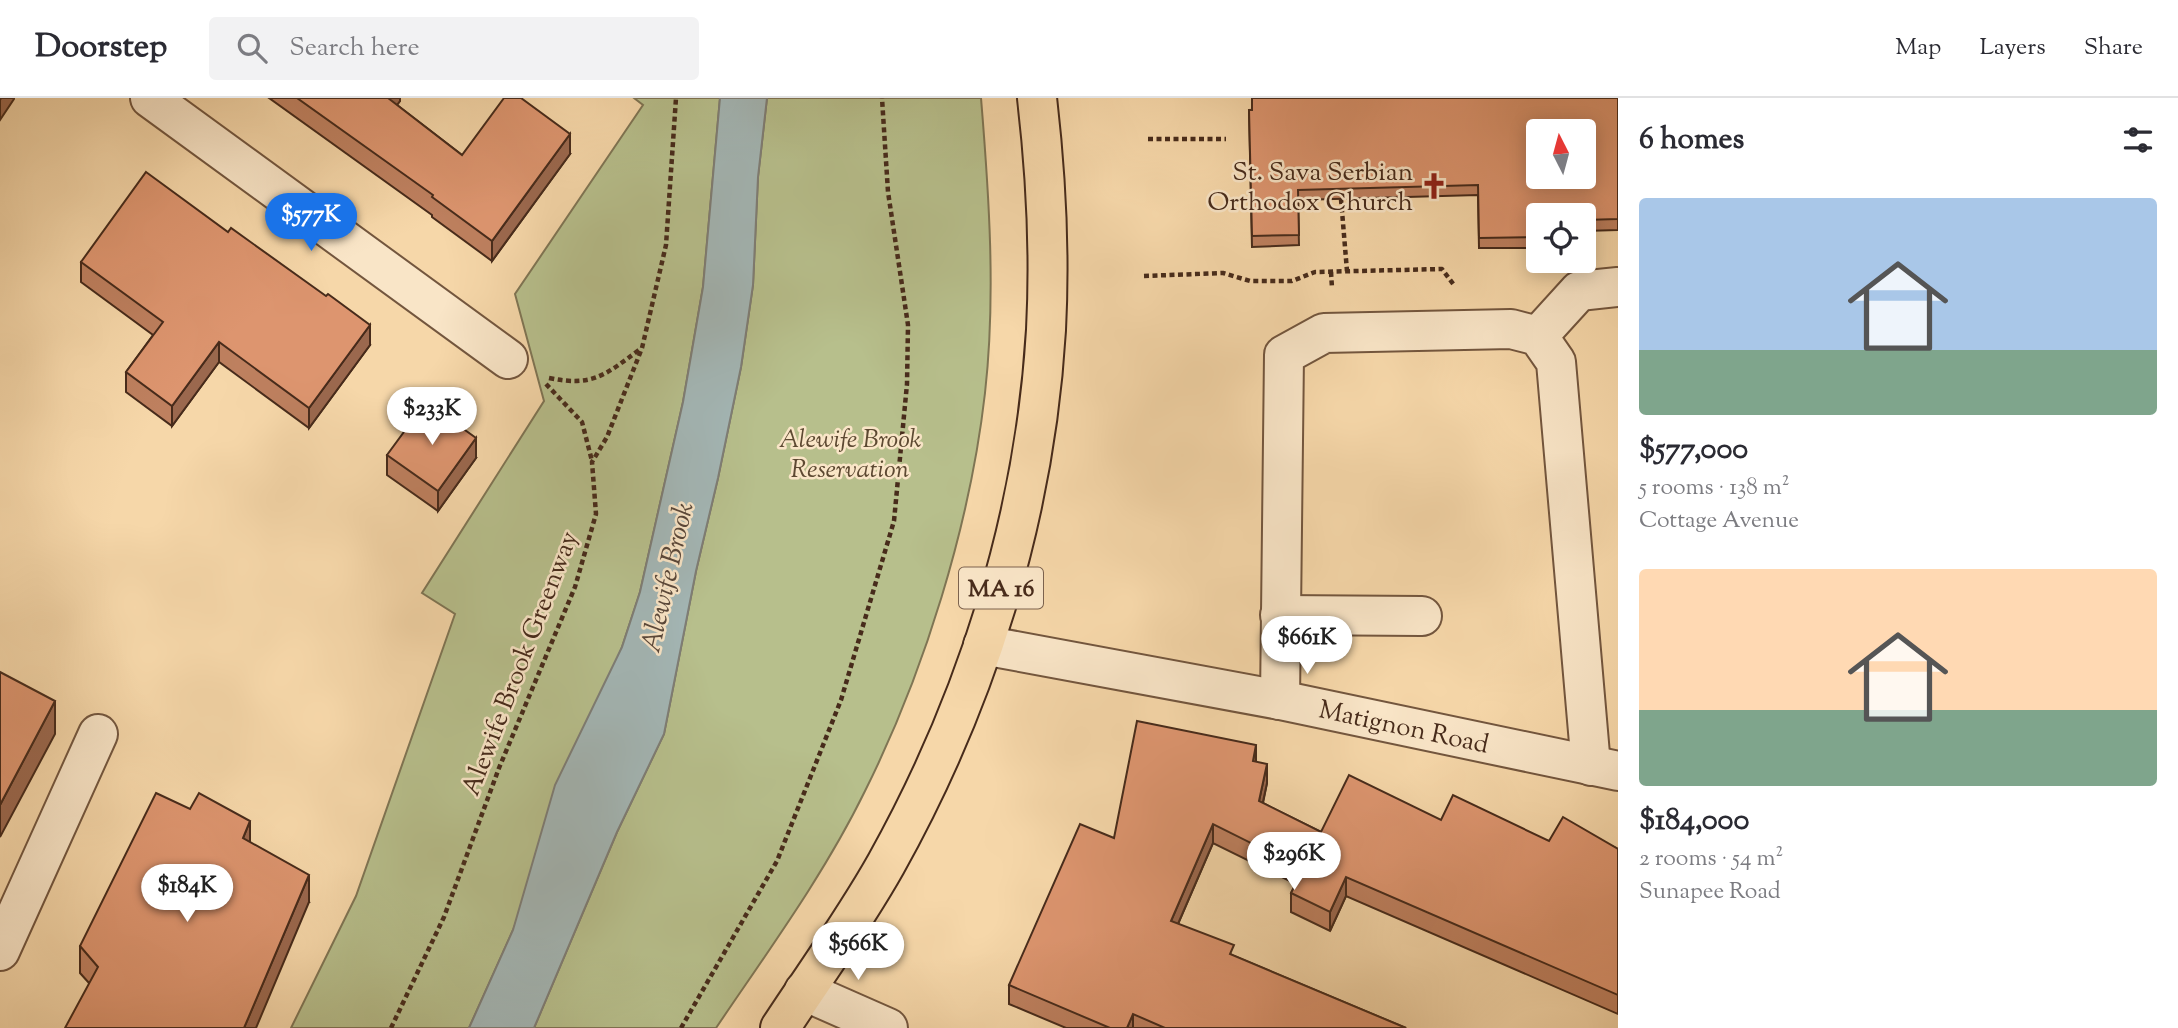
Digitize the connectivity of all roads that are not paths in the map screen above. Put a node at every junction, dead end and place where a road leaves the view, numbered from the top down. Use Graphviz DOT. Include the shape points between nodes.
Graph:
graph roads {
  1 [pos="150,98"];
  2 [pos="1037,98"];
  3 [pos="1618,287"];
  4 [pos="1538,336"];
  5 [pos="508,359"];
  6 [pos="1280,615"];
  7 [pos="1422,616"];
  8 [pos="983,645"];
  9 [pos="1280,700"];
  10 [pos="98,734"];
  11 [pos="1605,768"];
  12 [pos="0,951"];
  13 [pos="804,991"];
  14 [pos="780,1028"];
  15 [pos="888,1028"];
  1 -- 5 [label="street"];
  2 -- 8 [label="main road, MA 16" via="1048,235 1043,364 1015,533"];
  3 -- 4 [label="street" via="1579,291"];
  4 -- 6 [label="street" via="1511,329 1324,333 1284,355"];
  4 -- 11 [label="street" via="1556,362"];
  6 -- 7 [label="street"];
  6 -- 9 [label="street"];
  8 -- 9 [label="street, Matignon Road"];
  8 -- 13 [label="main road, MA 16" via="941,756 907,824 863,904"];
  9 -- 11 [label="street, Matignon Road"];
  10 -- 12 [label="street"];
  13 -- 14 [label="main road, MA 16"];
  13 -- 15 [label="street"];
}
